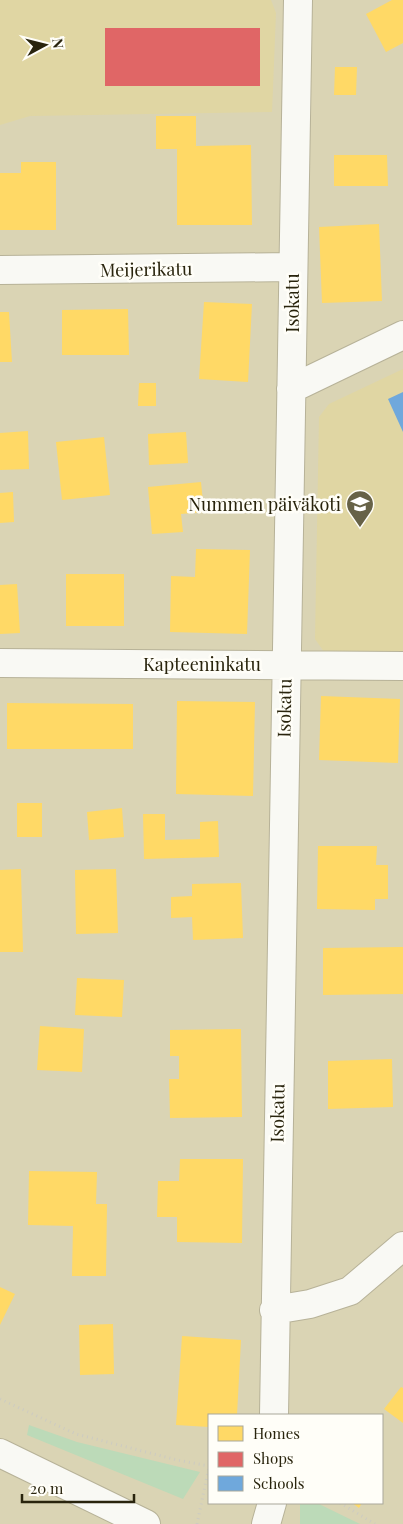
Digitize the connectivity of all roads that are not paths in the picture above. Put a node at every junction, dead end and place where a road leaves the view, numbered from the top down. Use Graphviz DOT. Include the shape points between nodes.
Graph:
graph roads {
  1 [pos="298,0"];
  2 [pos="292,268"];
  3 [pos="0,270"];
  4 [pos="403,335"];
  5 [pos="291,389"];
  6 [pos="0,663"];
  7 [pos="285,665"];
  8 [pos="403,666"];
  9 [pos="403,1246"];
  10 [pos="274,1310"];
  11 [pos="274,1414"];
  12 [pos="0,1453"];
  13 [pos="272,1504"];
  14 [pos="146,1524"];
  15 [pos="266,1524"];
  1 -- 2 [label="street, Isokatu"];
  2 -- 3 [label="street, Meijerikatu"];
  2 -- 5 [label="street, Isokatu"];
  4 -- 5 [label="street"];
  5 -- 7 [label="street, Isokatu"];
  6 -- 7 [label="street, Kapteeninkatu"];
  7 -- 8 [label="street, Kapteeninkatu"];
  7 -- 10 [label="street, Isokatu"];
  9 -- 10 [label="street" via="350,1291 310,1304"];
  10 -- 11 [label="street, Isokatu"];
  12 -- 14 [label="street"];
  13 -- 15 [label="street"];
}
